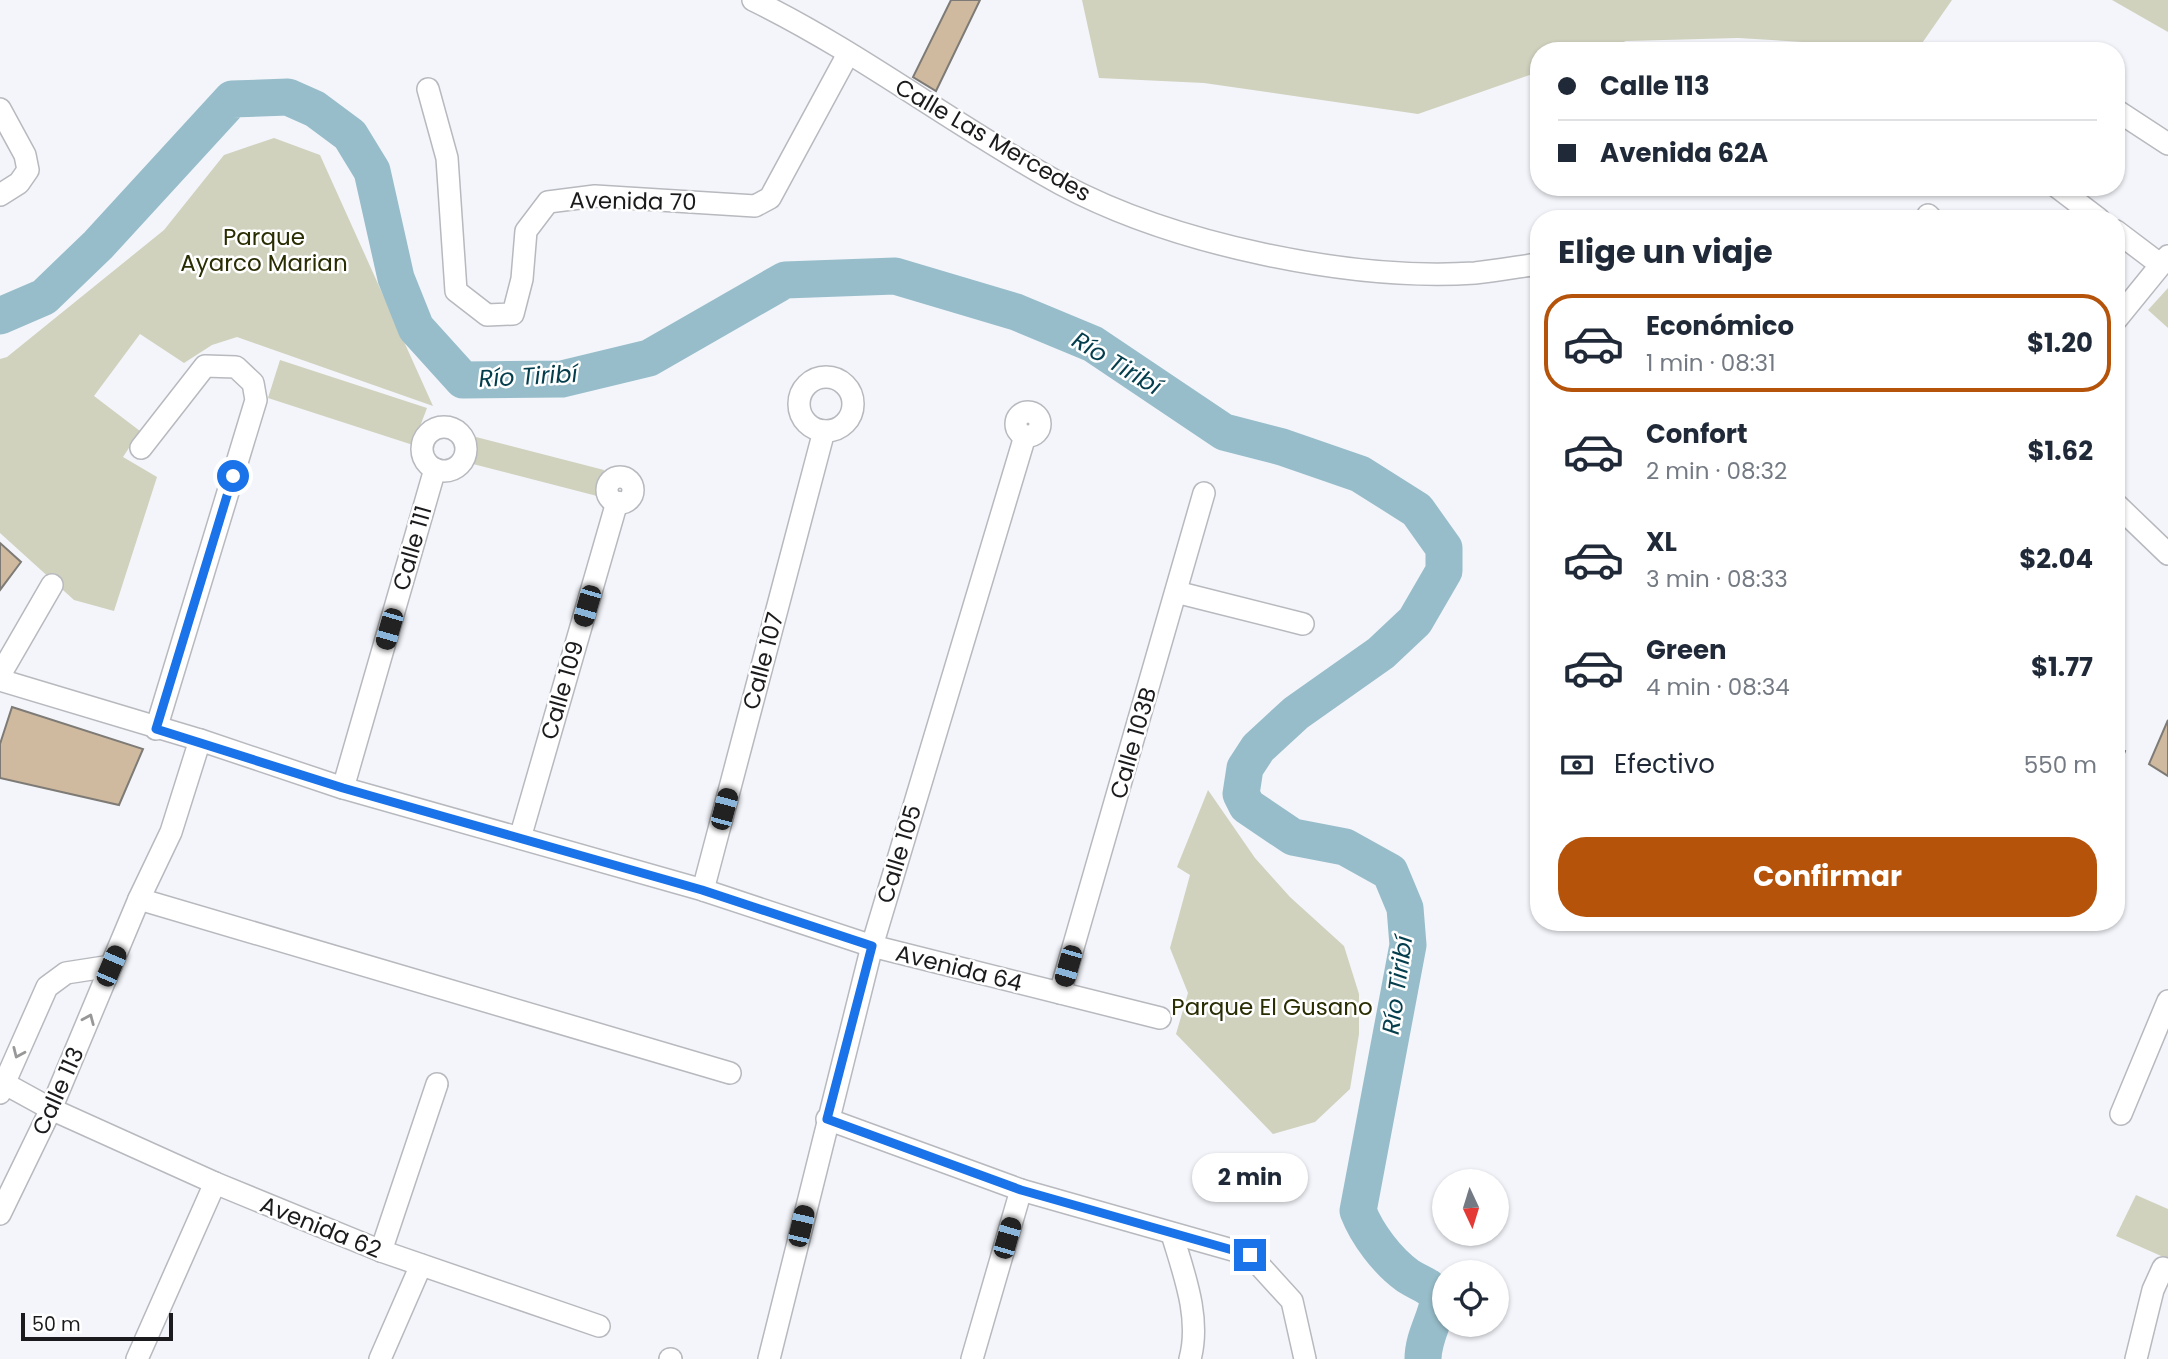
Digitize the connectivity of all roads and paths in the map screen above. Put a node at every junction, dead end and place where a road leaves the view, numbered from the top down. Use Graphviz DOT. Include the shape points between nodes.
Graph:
graph roads {
  1 [pos="753,0"];
  2 [pos="848,54"];
  3 [pos="428,89"];
  4 [pos="0,109"];
  5 [pos="2125,116"];
  6 [pos="2168,144"];
  7 [pos="0,195"];
  8 [pos="2069,196"];
  9 [pos="2087,210"];
  10 [pos="2125,236"];
  11 [pos="2164,260"];
  12 [pos="1530,265"];
  13 [pos="2125,309"];
  14 [pos="824,431"];
  15 [pos="1025,436"];
  16 [pos="141,448"];
  17 [pos="435,469"];
  18 [pos="1203,493"];
  19 [pos="617,502"];
  20 [pos="2125,513"];
  21 [pos="2168,554"];
  22 [pos="52,585"];
  23 [pos="1176,592"];
  24 [pos="1303,624"];
  25 [pos="0,678"];
  26 [pos="156,729"];
  27 [pos="200,740"];
  28 [pos="343,788"];
  29 [pos="520,838"];
  30 [pos="702,890"];
  31 [pos="139,900"];
  32 [pos="872,946"];
  33 [pos="111,966"];
  34 [pos="1060,993"];
  35 [pos="2168,1002"];
  36 [pos="1160,1018"];
  37 [pos="730,1073"];
  38 [pos="437,1084"];
  39 [pos="2,1086"];
  40 [pos="51,1109"];
  41 [pos="2122,1114"];
  42 [pos="827,1119"];
  43 [pos="215,1183"];
  44 [pos="1021,1190"];
  45 [pos="0,1214"];
  46 [pos="1171,1234"];
  47 [pos="381,1251"];
  48 [pos="421,1265"];
  49 [pos="2166,1269"];
  50 [pos="599,1326"];
  51 [pos="137,1359"];
  52 [pos="380,1359"];
  53 [pos="769,1359"];
  54 [pos="972,1359"];
  55 [pos="1190,1359"];
  56 [pos="1305,1359"];
  57 [pos="2136,1359"];
  1 -- 2 [label="street, Calle Las Mercedes"];
  2 -- 3 [label="street, Avenida 70" via="770,198 755,206 595,196 548,202 526,231 513,314 487,315 456,291 447,159"];
  2 -- 12 [label="street, Calle Las Mercedes" via="1062,184 1133,217 1224,245 1353,270 1475,273"];
  4 -- 7 [label="street" via="25,155 28,170 19,183"];
  5 -- 6 [label="street"];
  8 -- 9 [label="street"];
  10 -- 11 [label="street"];
  11 -- 13 [label="street"];
  14 -- 30 [label="street, Calle 107"];
  15 -- 32 [label="street, Calle 105"];
  16 -- 26 [label="street" via="205,366 236,367 253,383 256,400"];
  17 -- 28 [label="street, Calle 111"];
  18 -- 23 [label="street, Calle 103B"];
  19 -- 29 [label="street, Calle 109"];
  20 -- 21 [label="street"];
  22 -- 25 [label="street"];
  23 -- 24 [label="street"];
  23 -- 34 [label="street, Calle 103B"];
  25 -- 26 [label="street, Avenida 64"];
  26 -- 27 [label="street, Avenida 64"];
  27 -- 28 [label="street, Avenida 64"];
  27 -- 31 [label="street, Calle 113" via="171,832"];
  28 -- 29 [label="street, Avenida 64"];
  29 -- 30 [label="street, Avenida 64"];
  30 -- 32 [label="street, Avenida 64"];
  31 -- 33 [label="street, Calle 113"];
  31 -- 37 [label="street"];
  32 -- 34 [label="street, Avenida 64"];
  32 -- 42 [label="street, Calle 105"];
  33 -- 39 [label="street, one-way" via="66,972 47,987"];
  40 -- 33 [label="street, Calle 113, one-way"];
  34 -- 36 [label="street, Avenida 64"];
  35 -- 41 [label="street"];
  38 -- 47 [label="street"];
  39 -- 40 [label="street, Avenida 62"];
  40 -- 43 [label="street, Avenida 62"];
  40 -- 45 [label="street, Calle 113"];
  42 -- 44 [label="street"];
  42 -- 53 [label="street, Calle 105"];
  43 -- 47 [label="street, Avenida 62"];
  43 -- 51 [label="street"];
  44 -- 46 [label="street"];
  44 -- 54 [label="street"];
  46 -- 55 [label="street" via="1190,1293 1195,1342"];
  46 -- 56 [label="street" via="1250,1255 1292,1301"];
  47 -- 48 [label="street, Avenida 62"];
  48 -- 50 [label="street, Avenida 62"];
  48 -- 52 [label="street"];
  49 -- 57 [label="street" via="2153,1290"];
}
